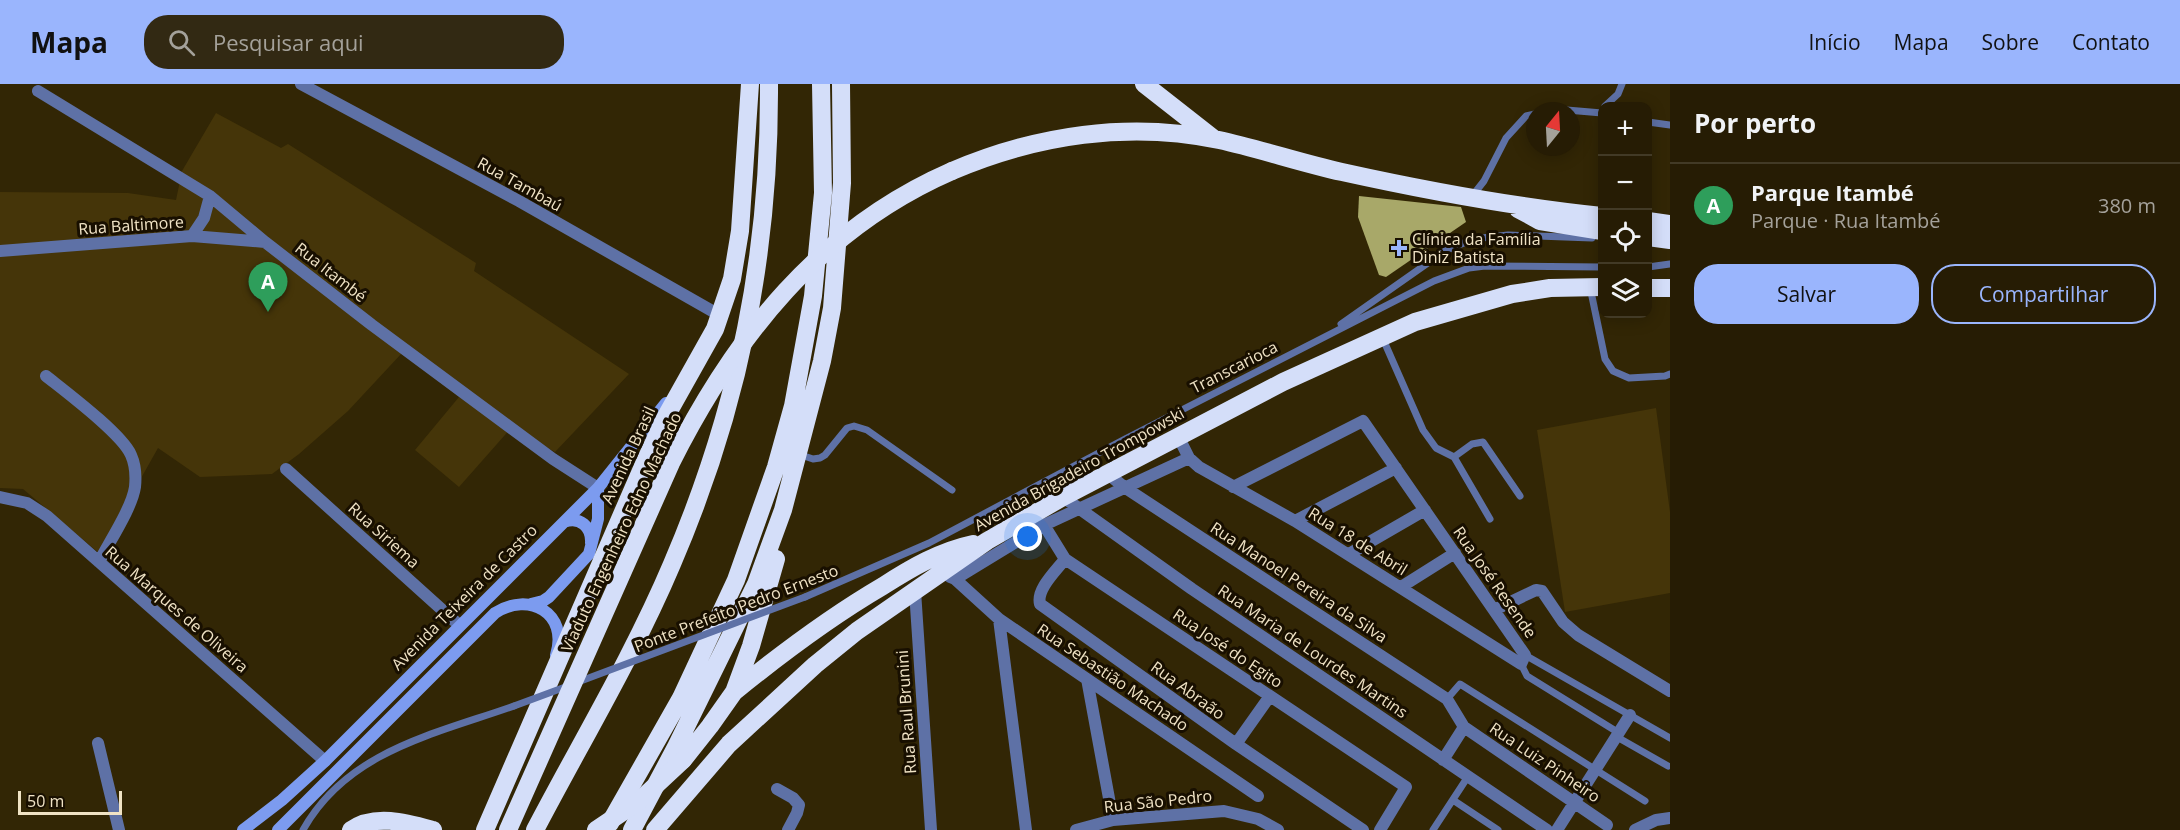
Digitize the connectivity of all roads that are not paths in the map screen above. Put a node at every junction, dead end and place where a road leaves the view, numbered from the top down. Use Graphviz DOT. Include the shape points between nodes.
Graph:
graph roads {
  1 [pos="301,84"];
  2 [pos="750,84"];
  3 [pos="769,84"];
  4 [pos="821,84"];
  5 [pos="841,84"];
  6 [pos="1144,84"];
  7 [pos="1622,84"];
  8 [pos="38,91"];
  9 [pos="1610,102"];
  10 [pos="1580,110"];
  11 [pos="1598,110"];
  12 [pos="1526,116"];
  13 [pos="1652,123"];
  14 [pos="1670,125"];
  15 [pos="1215,139"];
  16 [pos="210,196"];
  17 [pos="1473,196"];
  18 [pos="1502,201"];
  19 [pos="1598,215"];
  20 [pos="1652,222"];
  21 [pos="1670,224"];
  22 [pos="1598,230"];
  23 [pos="192,236"];
  24 [pos="1598,238"];
  25 [pos="1652,239"];
  26 [pos="1670,240"];
  27 [pos="1652,241"];
  28 [pos="265,242"];
  29 [pos="1670,246"];
  30 [pos="0,250"];
  31 [pos="1670,264"];
  32 [pos="1652,266"];
  33 [pos="1598,267"];
  34 [pos="1670,286"];
  35 [pos="1596,287"];
  36 [pos="1652,288"];
  37 [pos="721,316"];
  38 [pos="1324,336"];
  39 [pos="1382,337"];
  40 [pos="691,372"];
  41 [pos="1670,374"];
  42 [pos="46,376"];
  43 [pos="1178,436"];
  44 [pos="1125,439"];
  45 [pos="798,454"];
  46 [pos="1454,457"];
  47 [pos="1190,458"];
  48 [pos="1396,468"];
  49 [pos="286,469"];
  50 [pos="1107,473"];
  51 [pos="1124,487"];
  52 [pos="598,488"];
  53 [pos="1233,488"];
  54 [pos="952,490"];
  55 [pos="1520,496"];
  56 [pos="0,497"];
  57 [pos="1063,497"];
  58 [pos="1080,507"];
  59 [pos="783,510"];
  60 [pos="1425,510"];
  61 [pos="1490,519"];
  62 [pos="1295,521"];
  63 [pos="564,522"];
  64 [pos="1044,525"];
  65 [pos="987,541"];
  66 [pos="591,548"];
  67 [pos="1455,553"];
  68 [pos="1349,554"];
  69 [pos="1065,559"];
  70 [pos="99,562"];
  71 [pos="948,576"];
  72 [pos="1401,587"];
  73 [pos="915,591"];
  74 [pos="526,604"];
  75 [pos="1494,610"];
  76 [pos="999,619"];
  77 [pos="459,625"];
  78 [pos="1523,660"];
  79 [pos="1087,679"];
  80 [pos="548,686"];
  81 [pos="1670,691"];
  82 [pos="734,692"];
  83 [pos="1270,696"];
  84 [pos="1447,699"];
  85 [pos="1630,715"];
  86 [pos="1464,727"];
  87 [pos="1618,735"];
  88 [pos="1670,738"];
  89 [pos="98,743"];
  90 [pos="1236,744"];
  91 [pos="1443,760"];
  92 [pos="325,761"];
  93 [pos="1668,766"];
  94 [pos="1596,770"];
  95 [pos="1467,778"];
  96 [pos="777,789"];
  97 [pos="1258,796"];
  98 [pos="1453,800"];
  99 [pos="1646,801"];
  100 [pos="1575,803"];
  101 [pos="1670,818"];
  102 [pos="1113,820"];
  103 [pos="1488,823"];
  104 [pos="1607,825"];
  105 [pos="119,830"];
  106 [pos="243,830"];
  107 [pos="278,830"];
  108 [pos="303,830"];
  109 [pos="351,830"];
  110 [pos="433,830"];
  111 [pos="485,830"];
  112 [pos="508,830"];
  113 [pos="535,830"];
  114 [pos="596,830"];
  115 [pos="607,830"];
  116 [pos="632,830"];
  117 [pos="655,830"];
  118 [pos="788,830"];
  119 [pos="931,830"];
  120 [pos="1026,830"];
  121 [pos="1076,830"];
  122 [pos="1278,830"];
  123 [pos="1363,830"];
  124 [pos="1380,830"];
  125 [pos="1432,830"];
  126 [pos="1483,830"];
  127 [pos="1498,830"];
  128 [pos="1547,830"];
  129 [pos="1557,830"];
  130 [pos="1635,830"];
  1 -- 37 [label="street, Rua Tambaú"];
  2 -- 37 [label="highway, Avenida Brasil" via="740,231"];
  3 -- 113 [label="highway" via="770,134 763,233 740,362 708,470 671,566 630,653"];
  4 -- 115 [label="highway" via="823,193 813,296 793,406 776,467 736,580 681,698"];
  5 -- 45 [label="highway" via="842,183 832,308"];
  6 -- 15 [label="highway"];
  7 -- 9 [label="lane"];
  8 -- 16 [label="street, Rua Itambé"];
  10 -- 11 [label="lane"];
  12 -- 17 [label="lane" via="1506,138"];
  13 -- 14 [label="lane"];
  15 -- 17 [label="highway" via="1399,184"];
  15 -- 112 [label="highway, Viaduto Engenheiro Edno Machado, bridge" via="1146,130 1093,133 1005,151 902,196 805,270 739,347 694,418"];
  16 -- 23 [label="street" via="204,218"];
  16 -- 28 [label="street, Rua Itambé"];
  17 -- 18 [label="highway"];
  18 -- 19 [label="highway"];
  18 -- 22 [label="highway" via="1540,220"];
  20 -- 21 [label="highway"];
  23 -- 28 [label="street, Rua Baltimore"];
  23 -- 30 [label="street, Rua Baltimore"];
  24 -- 38 [label="lane, Transcarioca" via="1508,235 1466,242 1445,251"];
  25 -- 26 [label="highway"];
  27 -- 29 [label="lane"];
  28 -- 52 [label="street, Rua Itambé" via="553,459"];
  31 -- 32 [label="lane"];
  33 -- 38 [label="lane, Transcarioca" via="1469,268 1434,281"];
  34 -- 36 [label="highway"];
  35 -- 39 [label="highway, Avenida Brigadeiro Trompowski" via="1512,294"];
  35 -- 41 [label="lane" via="1605,359 1613,371 1629,378"];
  37 -- 40 [label="highway, Avenida Brasil"];
  38 -- 44 [label="lane, Transcarioca"];
  39 -- 43 [label="highway, Avenida Brigadeiro Trompowski"];
  39 -- 46 [label="lane" via="1423,430 1436,448"];
  40 -- 52 [label="street, Avenida Teixeira de Castro"];
  40 -- 80 [label="highway, Avenida Brasil" via="642,466"];
  42 -- 70 [label="street" via="120,439 131,454 135,488"];
  43 -- 47 [label="street, Rua 18 de Abril"];
  43 -- 50 [label="highway, Avenida Brigadeiro Trompowski"];
  44 -- 108 [label="lane, Ponte Prefeito Pedro Ernesto, bridge" via="929,543 860,575 384,753 347,776 322,801"];
  45 -- 54 [label="lane" via="813,459 825,455 847,428 854,426 867,430"];
  45 -- 59 [label="highway"];
  46 -- 55 [label="lane" via="1472,444 1483,442"];
  46 -- 61 [label="lane"];
  47 -- 51 [label="street"];
  47 -- 53 [label="street, Rua 18 de Abril"];
  48 -- 53 [label="street, Rua José Resende" via="1364,421"];
  48 -- 60 [label="street, Rua José Resende"];
  48 -- 62 [label="street"];
  49 -- 77 [label="street, Rua Siriema"];
  50 -- 51 [label="street, Rua Manoel Pereira da Silva"];
  50 -- 57 [label="highway, Avenida Brigadeiro Trompowski"];
  51 -- 58 [label="street"];
  51 -- 84 [label="street, Rua Manoel Pereira da Silva"];
  52 -- 63 [label="street, Avenida Teixeira de Castro"];
  52 -- 66 [label="street" via="598,519"];
  53 -- 62 [label="street, Rua 18 de Abril"];
  56 -- 70 [label="street, Rua Marques de Oliveira" via="27,503 47,516"];
  57 -- 58 [label="street, Rua Maria de Lourdes Martins"];
  57 -- 65 [label="highway, Avenida Brigadeiro Trompowski"];
  58 -- 64 [label="street"];
  58 -- 91 [label="street, Rua Maria de Lourdes Martins" via="1192,589"];
  59 -- 82 [label="highway" via="768,589"];
  59 -- 116 [label="highway" via="756,584"];
  60 -- 67 [label="street, Rua José Resende"];
  60 -- 68 [label="street"];
  62 -- 68 [label="street, Rua 18 de Abril"];
  63 -- 66 [label="street" via="574,520 586,525"];
  63 -- 77 [label="street, Avenida Teixeira de Castro"];
  64 -- 69 [label="street, Rua José do Egito"];
  64 -- 71 [label="street"];
  65 -- 71 [label="highway, Avenida Brigadeiro Trompowski"];
  65 -- 82 [label="highway" via="935,556 903,573 796,642"];
  66 -- 74 [label="street, Avenida Teixeira de Castro" via="549,597 537,604"];
  67 -- 72 [label="street"];
  67 -- 75 [label="street, Rua José Resende"];
  68 -- 72 [label="street, Rua 18 de Abril"];
  69 -- 83 [label="street, Rua José do Egito"];
  69 -- 90 [label="street, Rua Abraão" via="1041,591 1040,604"];
  70 -- 92 [label="street, Rua Marques de Oliveira"];
  71 -- 73 [label="highway, Avenida Brigadeiro Trompowski"];
  71 -- 76 [label="street, Rua Sebastião Machado"];
  72 -- 78 [label="street, Rua 18 de Abril"];
  73 -- 117 [label="highway, Avenida Brigadeiro Trompowski" via="857,631 787,688 729,744"];
  73 -- 119 [label="street, Rua Raul Brunini"];
  74 -- 80 [label="street" via="547,612 556,627 559,646"];
  74 -- 107 [label="street, Avenida Teixeira de Castro" via="505,607 495,614"];
  75 -- 78 [label="street, Rua José Resende"];
  75 -- 81 [label="street" via="1536,590 1542,591 1563,622 1578,635"];
  76 -- 79 [label="street, Rua Sebastião Machado"];
  76 -- 120 [label="street"];
  77 -- 92 [label="street, Avenida Teixeira de Castro"];
  78 -- 85 [label="lane, Rua José Resende"];
  78 -- 87 [label="lane" via="1527,676"];
  79 -- 97 [label="street, Rua Sebastião Machado"];
  79 -- 102 [label="street"];
  80 -- 111 [label="highway, Avenida Brasil"];
  82 -- 114 [label="highway, bridge" via="683,759 639,801"];
  83 -- 90 [label="street"];
  83 -- 124 [label="street, Rua José do Egito" via="1406,787"];
  84 -- 86 [label="street, Rua Manoel Pereira da Silva"];
  84 -- 94 [label="lane" via="1460,684"];
  85 -- 87 [label="street"];
  85 -- 88 [label="lane, Rua José Resende"];
  86 -- 91 [label="street"];
  86 -- 100 [label="street, Rua Luiz Pinheiro"];
  87 -- 93 [label="lane"];
  87 -- 94 [label="street"];
  89 -- 105 [label="street"];
  90 -- 123 [label="street, Rua Abraão"];
  91 -- 95 [label="street, Rua Maria de Lourdes Martins"];
  92 -- 106 [label="street, Avenida Teixeira de Castro"];
  94 -- 99 [label="lane"];
  94 -- 100 [label="street"];
  95 -- 98 [label="lane"];
  95 -- 128 [label="street, Rua Maria de Lourdes Martins"];
  96 -- 118 [label="street" via="799,805"];
  98 -- 103 [label="lane"];
  98 -- 125 [label="lane"];
  100 -- 104 [label="street, Rua Luiz Pinheiro"];
  100 -- 129 [label="street"];
  101 -- 130 [label="street"];
  102 -- 121 [label="street, Rua São Pedro"];
  102 -- 122 [label="street, Rua São Pedro" via="1224,811 1258,819"];
  103 -- 126 [label="lane"];
  103 -- 127 [label="lane"];
  109 -- 110 [label="highway" via="371,822 392,821"];
}
